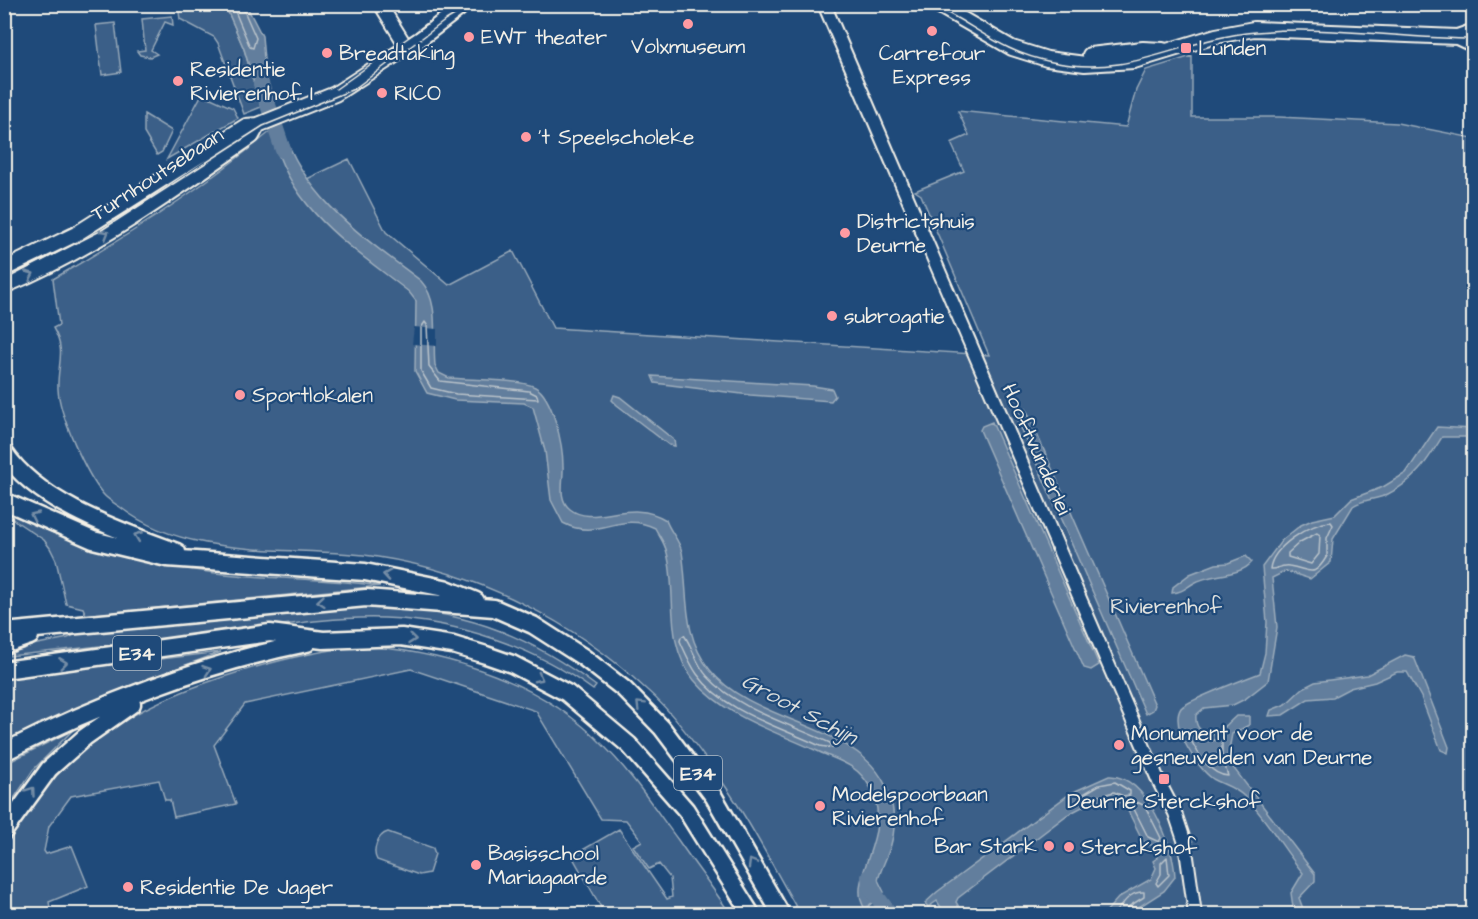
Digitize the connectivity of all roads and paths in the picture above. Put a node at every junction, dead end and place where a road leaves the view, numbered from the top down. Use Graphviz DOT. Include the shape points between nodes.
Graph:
graph roads {
  1 [pos="381,4"];
  2 [pos="824,4"];
  3 [pos="936,4"];
  4 [pos="954,4"];
  5 [pos="463,7"];
  6 [pos="1473,31"];
  7 [pos="1457,37"];
  8 [pos="1473,45"];
  9 [pos="406,46"];
  10 [pos="1168,51"];
  11 [pos="267,120"];
  12 [pos="4,269"];
  13 [pos="4,286"];
  14 [pos="4,452"];
  15 [pos="4,501"];
  16 [pos="234,564"];
  17 [pos="494,608"];
  18 [pos="48,629"];
  19 [pos="4,632"];
  20 [pos="322,640"];
  21 [pos="4,645"];
  22 [pos="4,670"];
  23 [pos="152,690"];
  24 [pos="4,752"];
  25 [pos="4,831"];
  26 [pos="751,915"];
  27 [pos="781,915"];
  28 [pos="1195,915"];
  1 -- 9 [label="street"];
  2 -- 28 [label="street, Hooftvunderlei" via="1175,813 1185,843"];
  3 -- 10 [label="main road" via="1003,44 1047,59 1119,63"];
  4 -- 10 [label="main road" via="997,32 1040,49 1089,55 1143,49"];
  5 -- 9 [label="main road" via="419,32"];
  6 -- 7 [label="main road"];
  7 -- 8 [label="main road"];
  7 -- 10 [label="main road" via="1261,28 1222,34"];
  9 -- 11 [label="main road" via="334,94"];
  11 -- 12 [label="main road, Turnhoutsebaan" via="246,126 54,246"];
  13 -- 11 [label="main road, Turnhoutsebaan, one-way" via="54,263 125,222 252,136"];
  16 -- 14 [label="highway, one-way" via="182,554 81,512 33,483"];
  16 -- 15 [label="highway, one-way" via="122,549 64,530"];
  17 -- 16 [label="highway, one-way" via="444,588 406,579 312,567"];
  17 -- 18 [label="highway, E34, one-way" via="366,598"];
  27 -- 17 [label="highway, E34, one-way" via="714,797 648,713 565,644"];
  18 -- 19 [label="highway, E34"];
  18 -- 21 [label="highway, E34"];
  22 -- 20 [label="highway, E34, one-way" via="270,633"];
  23 -- 20 [label="highway, one-way" via="275,649"];
  20 -- 26 [label="highway, E34, one-way" via="381,637 453,645 512,664 567,693 629,745 687,810"];
  23 -- 24 [label="highway" via="77,718"];
  25 -- 23 [label="highway, one-way" via="33,789 63,756"];
}
